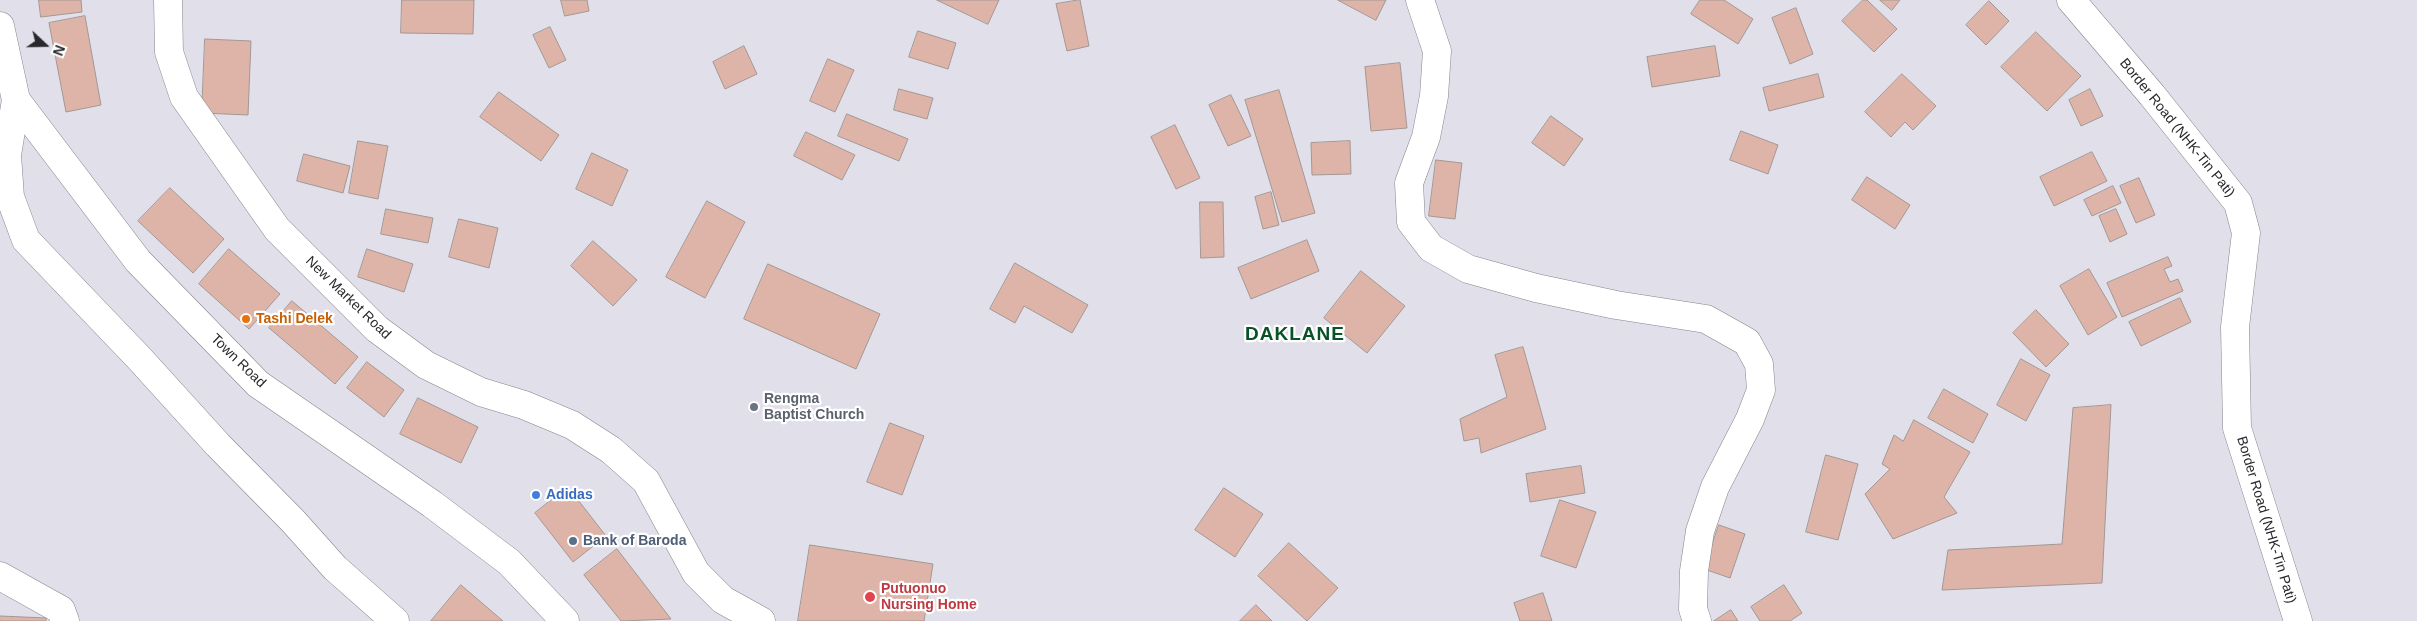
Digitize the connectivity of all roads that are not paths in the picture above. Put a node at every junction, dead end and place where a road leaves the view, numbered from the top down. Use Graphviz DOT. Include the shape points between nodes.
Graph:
graph roads {
  1 [pos="168,0"];
  2 [pos="1420,0"];
  3 [pos="2071,0"];
  4 [pos="0,26"];
  5 [pos="16,100"];
  6 [pos="0,576"];
  7 [pos="65,621"];
  8 [pos="394,621"];
  9 [pos="565,621"];
  10 [pos="762,621"];
  11 [pos="1697,621"];
  12 [pos="2298,621"];
  1 -- 10 [label="main road, New Market Road" via="169,52 184,97 277,229 378,329 426,365 481,392 572,425 611,450 646,481 696,573 723,600"];
  2 -- 11 [label="main road" via="1438,51 1426,137 1408,183 1411,222 1431,248 1468,269 1536,288 1706,320 1747,342 1759,364 1761,390 1716,487 1700,531 1694,571 1693,609"];
  3 -- 12 [label="main road, Border Road (NHK-Tin Pati)" via="2238,202 2246,233 2235,327 2237,428"];
  4 -- 5 [label="main road, Town Road"];
  5 -- 8 [label="main road" via="7,155 10,196 26,240 335,568"];
  5 -- 9 [label="main road, Town Road" via="138,261 258,384 432,504 509,562"];
  6 -- 7 [label="main road" via="60,610"];
}
